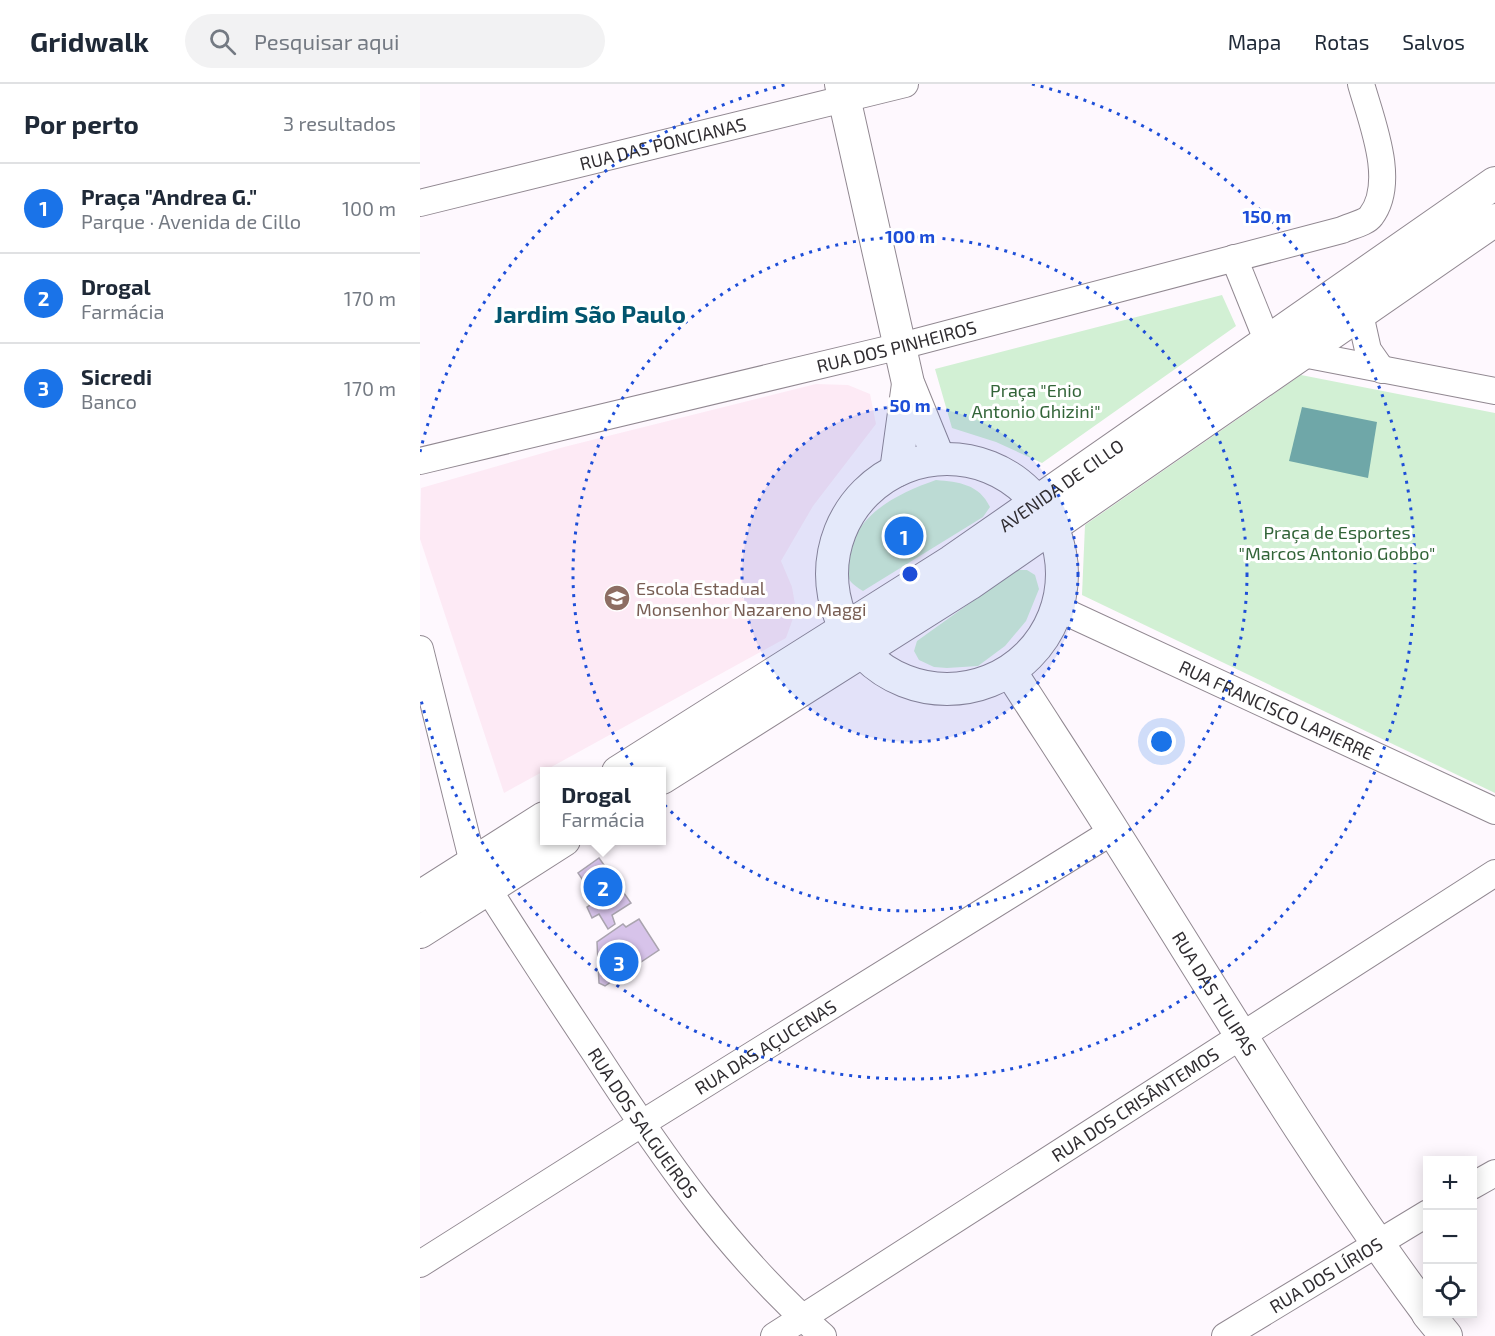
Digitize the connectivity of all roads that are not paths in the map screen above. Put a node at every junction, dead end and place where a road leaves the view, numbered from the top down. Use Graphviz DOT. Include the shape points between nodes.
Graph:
graph roads {
  1 [pos="905,84"];
  2 [pos="1361,84"];
  3 [pos="843,91"];
  4 [pos="1495,183"];
  5 [pos="420,203"];
  6 [pos="1495,220"];
  7 [pos="1234,258"];
  8 [pos="1360,314"];
  9 [pos="1267,340"];
  10 [pos="901,346"];
  11 [pos="1303,354"];
  12 [pos="1382,370"];
  13 [pos="908,383"];
  14 [pos="1495,391"];
  15 [pos="939,459"];
  16 [pos="420,461"];
  17 [pos="896,471"];
  18 [pos="1045,516"];
  19 [pos="1057,608"];
  20 [pos="854,641"];
  21 [pos="420,649"];
  22 [pos="1010,671"];
  23 [pos="427,714"];
  24 [pos="625,767"];
  25 [pos="666,775"];
  26 [pos="1495,811"];
  27 [pos="540,822"];
  28 [pos="1113,831"];
  29 [pos="552,845"];
  30 [pos="1495,873"];
  31 [pos="480,876"];
  32 [pos="420,897"];
  33 [pos="420,932"];
  34 [pos="1241,1037"];
  35 [pos="641,1124"];
  36 [pos="1495,1173"];
  37 [pos="1477,1184"];
  38 [pos="1423,1216"];
  39 [pos="1376,1244"];
  40 [pos="420,1264"];
  41 [pos="1423,1306"];
  42 [pos="802,1318"];
  43 [pos="1432,1318"];
  44 [pos="774,1336"];
  45 [pos="823,1336"];
  46 [pos="1225,1336"];
  47 [pos="1446,1336"];
  1 -- 3 [label="street, RUA DAS PONCIANAS"];
  2 -- 7 [label="street, RUA DOS PINHEIROS" via="1383,173 1381,196 1371,218 1342,230"];
  3 -- 5 [label="street, RUA DAS PONCIANAS"];
  3 -- 10 [label="main road"];
  4 -- 9 [label="main road, AVENIDA DE CILLO"];
  6 -- 8 [label="main road, AVENIDA DE CILLO"];
  7 -- 9 [label="street"];
  7 -- 10 [label="street, RUA DOS PINHEIROS"];
  8 -- 11 [label="main road, AVENIDA DE CILLO"];
  8 -- 12 [label="street" via="1368,350"];
  9 -- 18 [label="main road, AVENIDA DE CILLO"];
  10 -- 13 [label="main road"];
  10 -- 16 [label="street, RUA DOS PINHEIROS"];
  11 -- 12 [label="street"];
  11 -- 18 [label="main road, AVENIDA DE CILLO"];
  12 -- 14 [label="street"];
  13 -- 15 [label="main road"];
  13 -- 17 [label="main road"];
  15 -- 17 [label="main road"];
  15 -- 18 [label="main road" via="967,461 993,470 1017,484"];
  17 -- 20 [label="main road" via="873,485 855,504 841,527 833,552 835,605"];
  18 -- 19 [label="main road" via="1060,554 1062,581"];
  18 -- 20 [label="main road, AVENIDA DE CILLO" via="952,561"];
  19 -- 22 [label="main road" via="1039,644"];
  19 -- 26 [label="street, RUA FRANCISCO LAPIERRE"];
  20 -- 22 [label="main road" via="883,670 906,682 933,689 986,683"];
  20 -- 24 [label="main road, AVENIDA DE CILLO"];
  20 -- 25 [label="main road, AVENIDA DE CILLO" via="828,672"];
  21 -- 23 [label="street, RUA DOS SALGUEIROS"];
  22 -- 28 [label="main road, RUA DAS TULIPAS"];
  23 -- 31 [label="street, RUA DOS SALGUEIROS"];
  27 -- 31 [label="main road"];
  28 -- 34 [label="main road, RUA DAS TULIPAS"];
  28 -- 35 [label="street, RUA DAS AÇUCENAS"];
  29 -- 31 [label="main road"];
  30 -- 34 [label="street, RUA DOS CRISÂNTEMOS"];
  31 -- 32 [label="main road"];
  31 -- 33 [label="main road"];
  31 -- 35 [label="street, RUA DOS SALGUEIROS"];
  34 -- 39 [label="main road, RUA DAS TULIPAS"];
  34 -- 42 [label="street, RUA DOS CRISÂNTEMOS"];
  35 -- 40 [label="street, RUA DAS AÇUCENAS"];
  35 -- 42 [label="street, RUA DOS SALGUEIROS" via="742,1256"];
  36 -- 37 [label="street"];
  38 -- 39 [label="street, RUA DOS LÍRIOS"];
  39 -- 41 [label="main road, RUA DAS TULIPAS"];
  39 -- 46 [label="street, RUA DOS LÍRIOS"];
  42 -- 44 [label="street, RUA DOS CRISÂNTEMOS"];
  42 -- 45 [label="street, RUA DOS SALGUEIROS"];
  43 -- 47 [label="main road, RUA DAS TULIPAS"];
}
